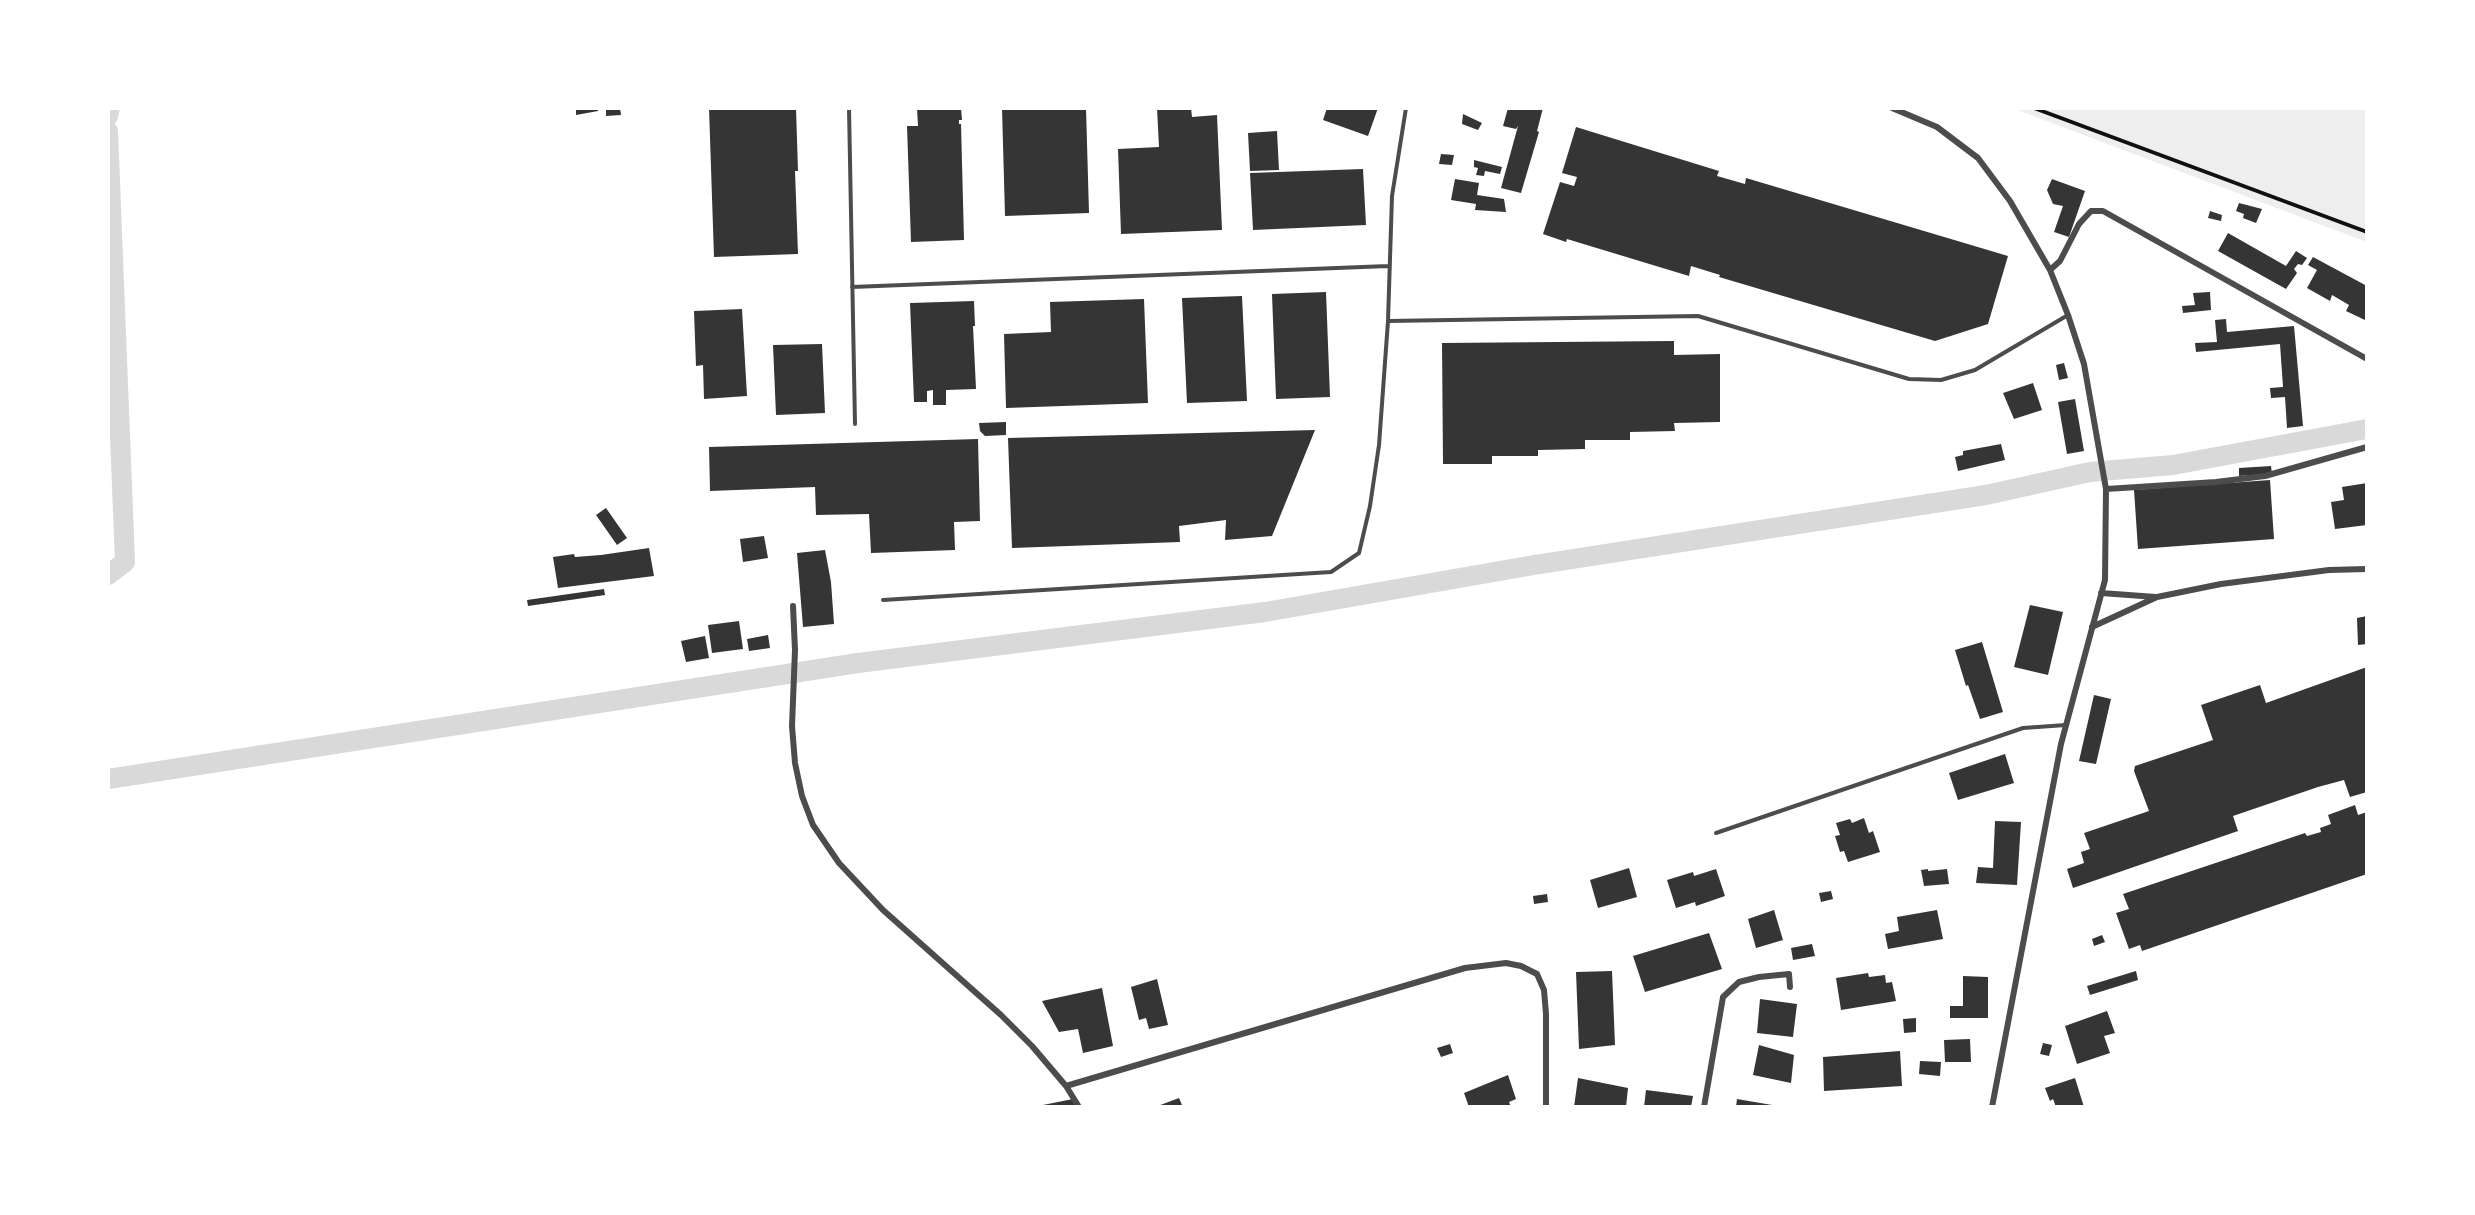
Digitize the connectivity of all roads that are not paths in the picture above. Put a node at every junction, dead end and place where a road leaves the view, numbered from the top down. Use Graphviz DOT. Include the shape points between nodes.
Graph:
graph roads {
  1 [pos="849,108"];
  2 [pos="1406,108"];
  3 [pos="1892,108"];
  4 [pos="1388,266"];
  5 [pos="2050,270"];
  6 [pos="852,286"];
  7 [pos="2068,315"];
  8 [pos="1388,321"];
  9 [pos="2367,359"];
  10 [pos="855,424"];
  11 [pos="2367,447"];
  12 [pos="2106,489"];
  13 [pos="2367,569"];
  14 [pos="2101,593"];
  15 [pos="2157,597"];
  16 [pos="883,600"];
  17 [pos="793,606"];
  18 [pos="2092,627"];
  19 [pos="2066,725"];
  20 [pos="1716,833"];
  21 [pos="1790,987"];
  22 [pos="1066,1086"];
  23 [pos="1079,1107"];
  24 [pos="1546,1107"];
  25 [pos="1704,1107"];
  26 [pos="1992,1107"];
  1 -- 6 [label="lane"];
  2 -- 4 [label="lane" via="1392,196"];
  3 -- 5 [label="street" via="1937,127 1978,158 2010,201"];
  4 -- 6 [label="lane"];
  4 -- 8 [label="lane"];
  5 -- 7 [label="street"];
  5 -- 9 [label="street" via="2060,261 2079,224 2091,211 2103,211"];
  6 -- 10 [label="lane"];
  7 -- 8 [label="lane" via="1975,370 1941,380 1909,379 1698,316"];
  7 -- 12 [label="street" via="2084,364"];
  8 -- 16 [label="lane" via="1379,445 1370,506 1359,553 1331,572"];
  11 -- 12 [label="street" via="2265,476"];
  12 -- 14 [label="street" via="2105,580"];
  13 -- 15 [label="street" via="2221,584"];
  14 -- 15 [label="street"];
  14 -- 18 [label="street"];
  15 -- 18 [label="street"];
  17 -- 22 [label="street" via="795,763 801,796 813,825 839,863 883,910 1001,1015"];
  18 -- 19 [label="street"];
  19 -- 20 [label="lane" via="2023,728"];
  19 -- 26 [label="street"];
  21 -- 25 [label="street" via="1789,974 1759,977 1739,982 1723,997"];
  22 -- 23 [label="street"];
  22 -- 24 [label="street" via="1465,968 1506,963 1537,974 1544,990"];
}
